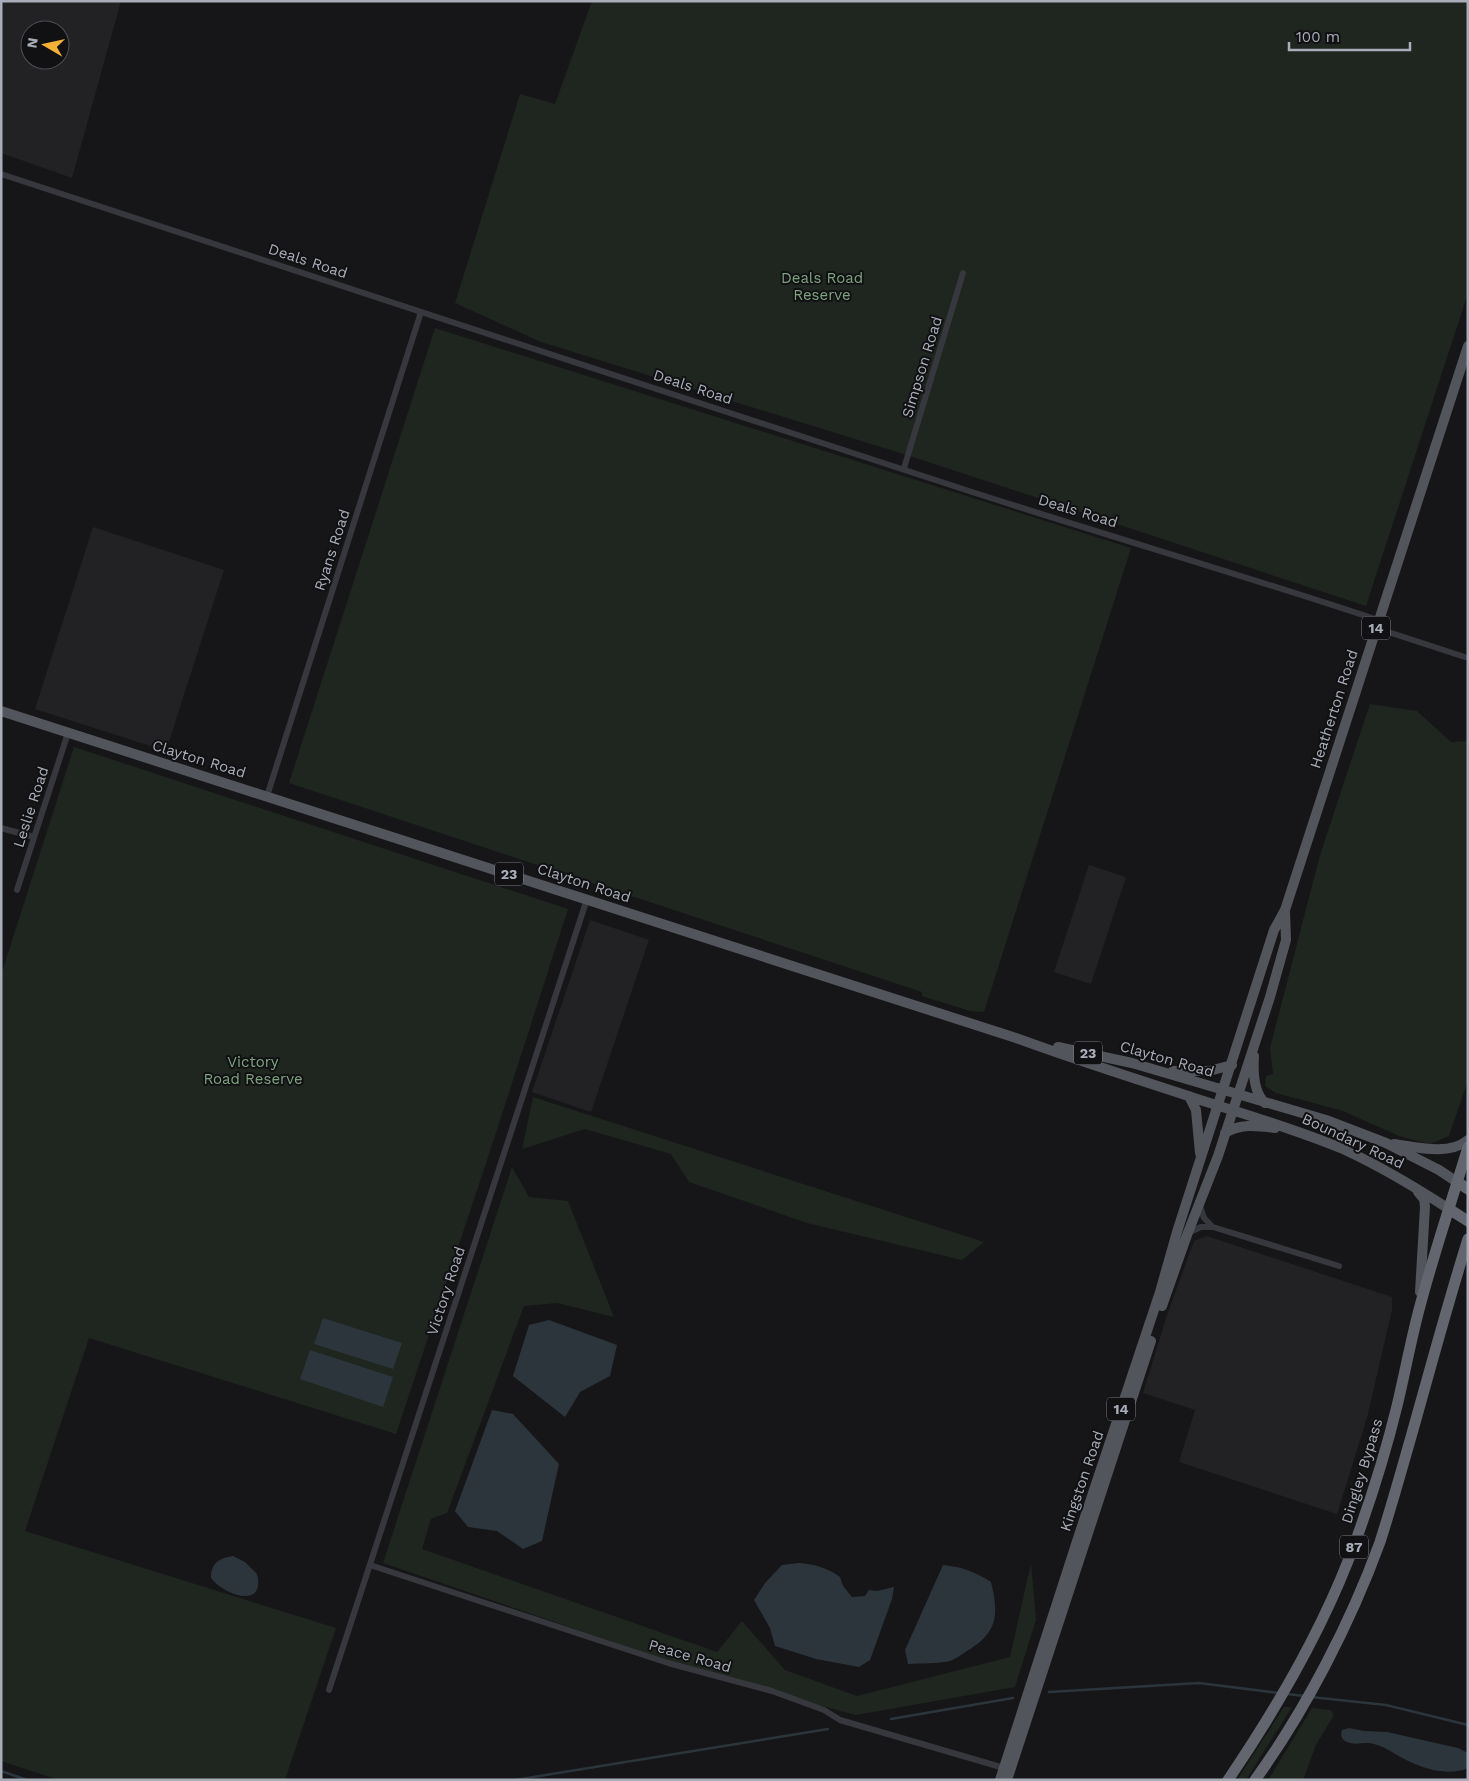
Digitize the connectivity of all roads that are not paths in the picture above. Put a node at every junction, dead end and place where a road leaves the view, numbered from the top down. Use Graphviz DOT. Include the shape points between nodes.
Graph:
graph roads {
  1 [pos="1,174"];
  2 [pos="963,273"];
  3 [pos="421,312"];
  4 [pos="1468,346"];
  5 [pos="904,468"];
  6 [pos="1377,624"];
  7 [pos="1468,658"];
  8 [pos="1,711"];
  9 [pos="68,733"];
  10 [pos="267,796"];
  11 [pos="1,828"];
  12 [pos="34,837"];
  13 [pos="17,890"];
  14 [pos="587,899"];
  15 [pos="1285,910"];
  16 [pos="1257,1035"];
  17 [pos="1016,1038"];
  18 [pos="1232,1065"];
  19 [pos="1155,1070"];
  20 [pos="1145,1082"];
  21 [pos="1223,1090"];
  22 [pos="1238,1095"];
  23 [pos="1189,1096"];
  24 [pos="1266,1104"];
  25 [pos="1218,1105"];
  26 [pos="1233,1110"];
  27 [pos="1290,1129"];
  28 [pos="1226,1133"];
  29 [pos="1468,1140"];
  30 [pos="1386,1143"];
  31 [pos="1468,1147"];
  32 [pos="1200,1164"];
  33 [pos="1457,1182"];
  34 [pos="1413,1186"];
  35 [pos="1468,1189"];
  36 [pos="1200,1204"];
  37 [pos="1449,1209"];
  38 [pos="1468,1221"];
  39 [pos="1213,1227"];
  40 [pos="1188,1233"];
  41 [pos="1468,1239"];
  42 [pos="1468,1261"];
  43 [pos="1339,1266"];
  44 [pos="1457,1274"];
  45 [pos="1420,1306"];
  46 [pos="370,1565"];
  47 [pos="329,1690"];
  48 [pos="1007,1773"];
  49 [pos="1000,1780"];
  50 [pos="1228,1780"];
  51 [pos="1255,1780"];
  1 -- 3 [label="street, Deals Road"];
  2 -- 5 [label="street, Simpson Road"];
  3 -- 5 [label="street, Deals Road"];
  3 -- 10 [label="street, Ryans Road"];
  4 -- 6 [label="main road, Heatherton Road / 14"];
  5 -- 6 [label="street, Deals Road" via="1251,578"];
  6 -- 7 [label="street, Deals Road"];
  6 -- 15 [label="main road, Heatherton Road / 14"];
  8 -- 9 [label="main road, Clayton Road / 23"];
  9 -- 10 [label="main road, Clayton Road / 23"];
  9 -- 12 [label="street, Leslie Road"];
  10 -- 14 [label="main road, Clayton Road / 23"];
  11 -- 12 [label="street"];
  12 -- 13 [label="street, Leslie Road"];
  14 -- 17 [label="main road, Clayton Road / 23"];
  14 -- 46 [label="street, Victory Road"];
  15 -- 16 [label="main road, Heatherton Road / 14" via="1286,940"];
  15 -- 18 [label="main road, Heatherton Road / 14" via="1274,930"];
  16 -- 22 [label="main road, Heatherton Road / 14"];
  16 -- 24 [label="main road" via="1255,1082 1259,1096"];
  17 -- 19 [label="main road, Clayton Road / 23"];
  17 -- 20 [label="main road, Clayton Road / 23"];
  18 -- 19 [label="main road" via="1209,1071"];
  18 -- 21 [label="main road, Heatherton Road / 14"];
  19 -- 20 [label="main road"];
  19 -- 21 [label="main road, Clayton Road / 23"];
  20 -- 23 [label="main road, Clayton Road / 23"];
  21 -- 22 [label="main road, Boundary Road / 23"];
  21 -- 25 [label="main road, Heatherton Road / 14"];
  22 -- 24 [label="main road, Boundary Road / 23"];
  22 -- 26 [label="main road, Heatherton Road / 14"];
  23 -- 25 [label="main road, Clayton Road / 23"];
  23 -- 32 [label="main road" via="1196,1108"];
  24 -- 30 [label="main road, Boundary Road / 23" via="1326,1120"];
  25 -- 26 [label="main road, Boundary Road / 23"];
  25 -- 32 [label="main road, Kingston Road / 14"];
  26 -- 27 [label="main road, Boundary Road / 23"];
  26 -- 28 [label="main road, Kingston Road / 14"];
  27 -- 28 [label="main road" via="1246,1126"];
  27 -- 34 [label="main road, Boundary Road / 23" via="1343,1150"];
  28 -- 36 [label="main road, Kingston Road / 14"];
  29 -- 30 [label="main road" via="1451,1148"];
  30 -- 33 [label="main road, Boundary Road / 23"];
  31 -- 33 [label="highway, Dingley Bypass / 87"];
  32 -- 48 [label="main road, Kingston Road / 14" via="1079,1535"];
  33 -- 35 [label="highway, Boundary Road / 23"];
  33 -- 37 [label="highway, Dingley Bypass / 87"];
  34 -- 37 [label="main road, Boundary Road / 23"];
  34 -- 45 [label="main road" via="1423,1198 1425,1207"];
  36 -- 39 [label="street" via="1204,1218"];
  36 -- 40 [label="main road, Kingston Road / 14"];
  37 -- 38 [label="highway, Boundary Road / 23"];
  37 -- 45 [label="highway, Dingley Bypass / 87"];
  39 -- 40 [label="street" via="1201,1227"];
  39 -- 43 [label="street"];
  40 -- 48 [label="main road, Kingston Road / 14"];
  41 -- 44 [label="highway, 87"];
  42 -- 44 [label="main road"];
  44 -- 51 [label="highway, 87" via="1380,1540 1347,1620 1313,1686"];
  45 -- 50 [label="highway, Dingley Bypass / 87" via="1397,1408 1356,1541 1319,1627 1292,1679"];
  46 -- 47 [label="street, Victory Road"];
  46 -- 48 [label="street, Peace Road" via="668,1663 772,1691 824,1710 840,1720"];
  48 -- 49 [label="main road, Kingston Road / 14"];
}
